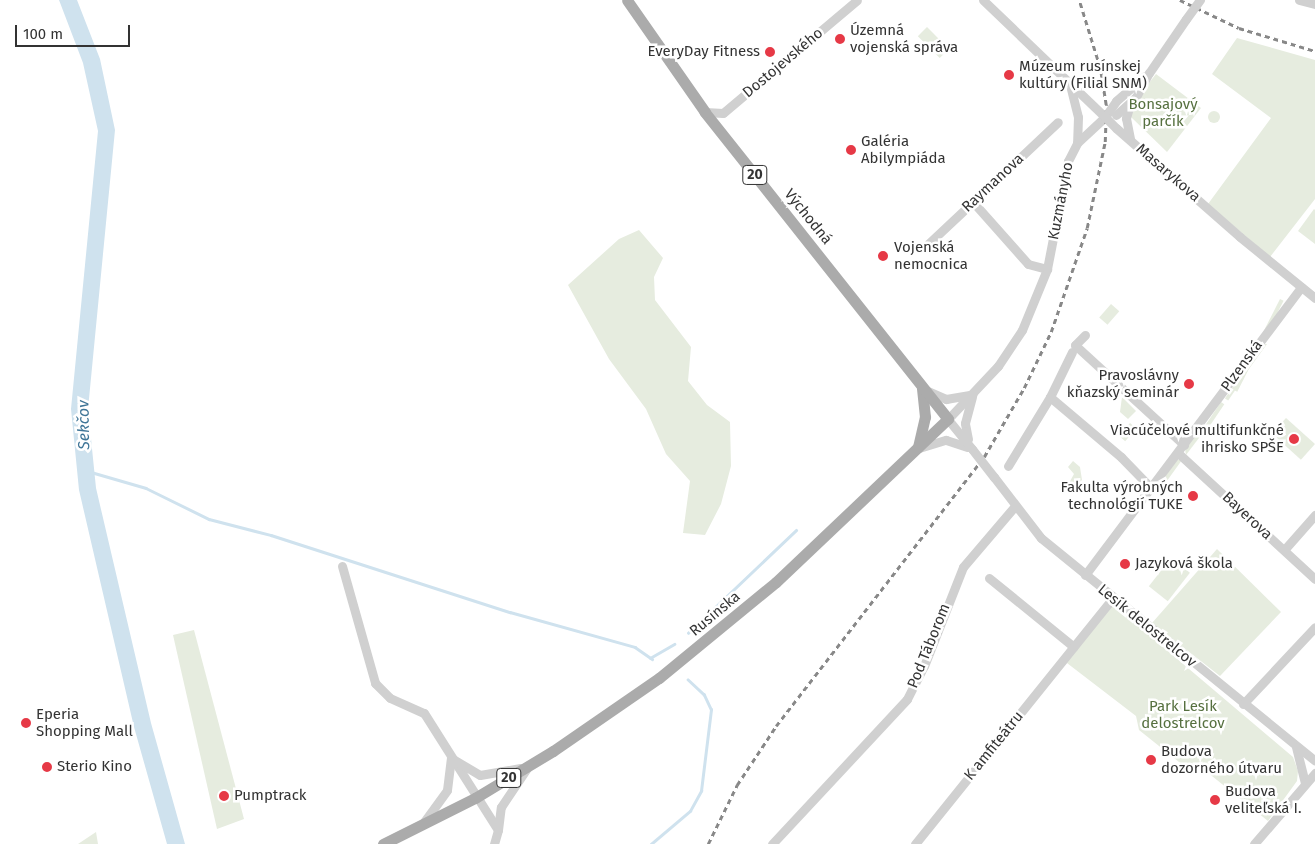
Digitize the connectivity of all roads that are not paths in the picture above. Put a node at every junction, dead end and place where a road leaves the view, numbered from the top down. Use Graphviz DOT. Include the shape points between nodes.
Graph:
graph roads {
  1 [pos="627,0"];
  2 [pos="858,0"];
  3 [pos="983,0"];
  4 [pos="1200,0"];
  5 [pos="1299,0"];
  6 [pos="1315,4"];
  7 [pos="1148,73"];
  8 [pos="1070,86"];
  9 [pos="1130,104"];
  10 [pos="705,112"];
  11 [pos="723,113"];
  12 [pos="1104,117"];
  13 [pos="1058,122"];
  14 [pos="720,132"];
  15 [pos="1130,140"];
  16 [pos="1076,143"];
  17 [pos="973,202"];
  18 [pos="928,244"];
  19 [pos="1047,269"];
  20 [pos="1301,287"];
  21 [pos="1315,298"];
  22 [pos="1085,335"];
  23 [pos="1074,349"];
  24 [pos="922,388"];
  25 [pos="973,394"];
  26 [pos="1050,397"];
  27 [pos="948,419"];
  28 [pos="969,445"];
  29 [pos="1184,445"];
  30 [pos="917,450"];
  31 [pos="1178,453"];
  32 [pos="1008,466"];
  33 [pos="994,477"];
  34 [pos="1151,488"];
  35 [pos="1014,507"];
  36 [pos="1315,515"];
  37 [pos="1284,550"];
  38 [pos="342,566"];
  39 [pos="1086,575"];
  40 [pos="989,578"];
  41 [pos="1315,579"];
  42 [pos="1112,599"];
  43 [pos="1315,627"];
  44 [pos="1074,647"];
  45 [pos="1243,704"];
  46 [pos="1295,746"];
  47 [pos="451,758"];
  48 [pos="1315,761"];
  49 [pos="528,766"];
  50 [pos="1315,773"];
  51 [pos="1306,783"];
  52 [pos="475,798"];
  53 [pos="423,824"];
  54 [pos="498,830"];
  55 [pos="383,844"];
  56 [pos="494,844"];
  57 [pos="772,844"];
  58 [pos="915,844"];
  59 [pos="1254,844"];
  1 -- 10 [label="main road, Východná / 20"];
  2 -- 11 [label="street, Dostojevského"];
  3 -- 8 [label="street, Masarykova"];
  4 -- 7 [label="street, bridge"];
  5 -- 6 [label="street"];
  7 -- 9 [label="street"];
  7 -- 12 [label="street, Kuzmányho, bridge" via="1116,101"];
  8 -- 12 [label="street, Masarykova"];
  8 -- 16 [label="street" via="1077,108"];
  9 -- 12 [label="street, bridge" via="1116,115"];
  9 -- 15 [label="street" via="1126,118"];
  10 -- 11 [label="street"];
  10 -- 14 [label="main road, Východná / 20"];
  11 -- 14 [label="street"];
  12 -- 15 [label="street, Masarykova, bridge"];
  12 -- 16 [label="street, Kuzmányho"];
  13 -- 17 [label="street, Raymanova"];
  14 -- 24 [label="main road, Východná / 20"];
  15 -- 20 [label="street, Masarykova"];
  16 -- 19 [label="street, Kuzmányho" via="1064,175"];
  17 -- 18 [label="street, Raymanova"];
  17 -- 19 [label="street" via="1028,264"];
  19 -- 25 [label="street, Kuzmányho" via="1014,342"];
  20 -- 21 [label="street, Masarykova"];
  20 -- 29 [label="street, Plzenská"];
  22 -- 23 [label="street"];
  23 -- 26 [label="street"];
  23 -- 29 [label="street"];
  24 -- 25 [label="street" via="946,399"];
  24 -- 27 [label="main road, Východná / 20"];
  24 -- 30 [label="main road" via="925,420"];
  25 -- 27 [label="street, Kuzmányho"];
  25 -- 28 [label="street" via="964,429"];
  26 -- 32 [label="street"];
  26 -- 34 [label="street" via="1121,457"];
  27 -- 28 [label="street, Východná"];
  27 -- 30 [label="main road, Rusínska / 20"];
  28 -- 30 [label="street" via="938,440"];
  28 -- 33 [label="street, Východná, bridge"];
  29 -- 31 [label="street, Plzenská"];
  30 -- 49 [label="main road, Rusínska / 20" via="797,563 693,653"];
  31 -- 34 [label="street, Plzenská"];
  31 -- 37 [label="street, Bayerova"];
  33 -- 35 [label="street, Lesík delostrelcov"];
  34 -- 39 [label="street, Plzenská"];
  35 -- 39 [label="street, Lesík delostrelcov" via="1041,538"];
  35 -- 57 [label="street, Pod Táborom" via="963,567 924,666 907,699"];
  36 -- 37 [label="street"];
  37 -- 41 [label="street, Bayerova"];
  38 -- 47 [label="street" via="375,682 390,698 424,713"];
  39 -- 42 [label="street, Lesík delostrelcov"];
  40 -- 44 [label="street"];
  42 -- 44 [label="street, K amfiteátru"];
  42 -- 45 [label="street, Lesík delostrelcov"];
  43 -- 45 [label="street"];
  44 -- 58 [label="street, K amfiteátru"];
  45 -- 46 [label="street, Lesík delostrelcov"];
  46 -- 48 [label="street, Lesík delostrelcov"];
  46 -- 51 [label="street"];
  47 -- 49 [label="street" via="480,775"];
  47 -- 52 [label="street"];
  47 -- 53 [label="street" via="447,790"];
  49 -- 52 [label="main road, Rusínska / 20"];
  49 -- 54 [label="street" via="502,808"];
  50 -- 51 [label="street"];
  51 -- 59 [label="street"];
  52 -- 53 [label="main road, Rusínska / 20"];
  52 -- 54 [label="street"];
  53 -- 55 [label="main road, Rusínska / 20"];
  54 -- 56 [label="street"];
}
